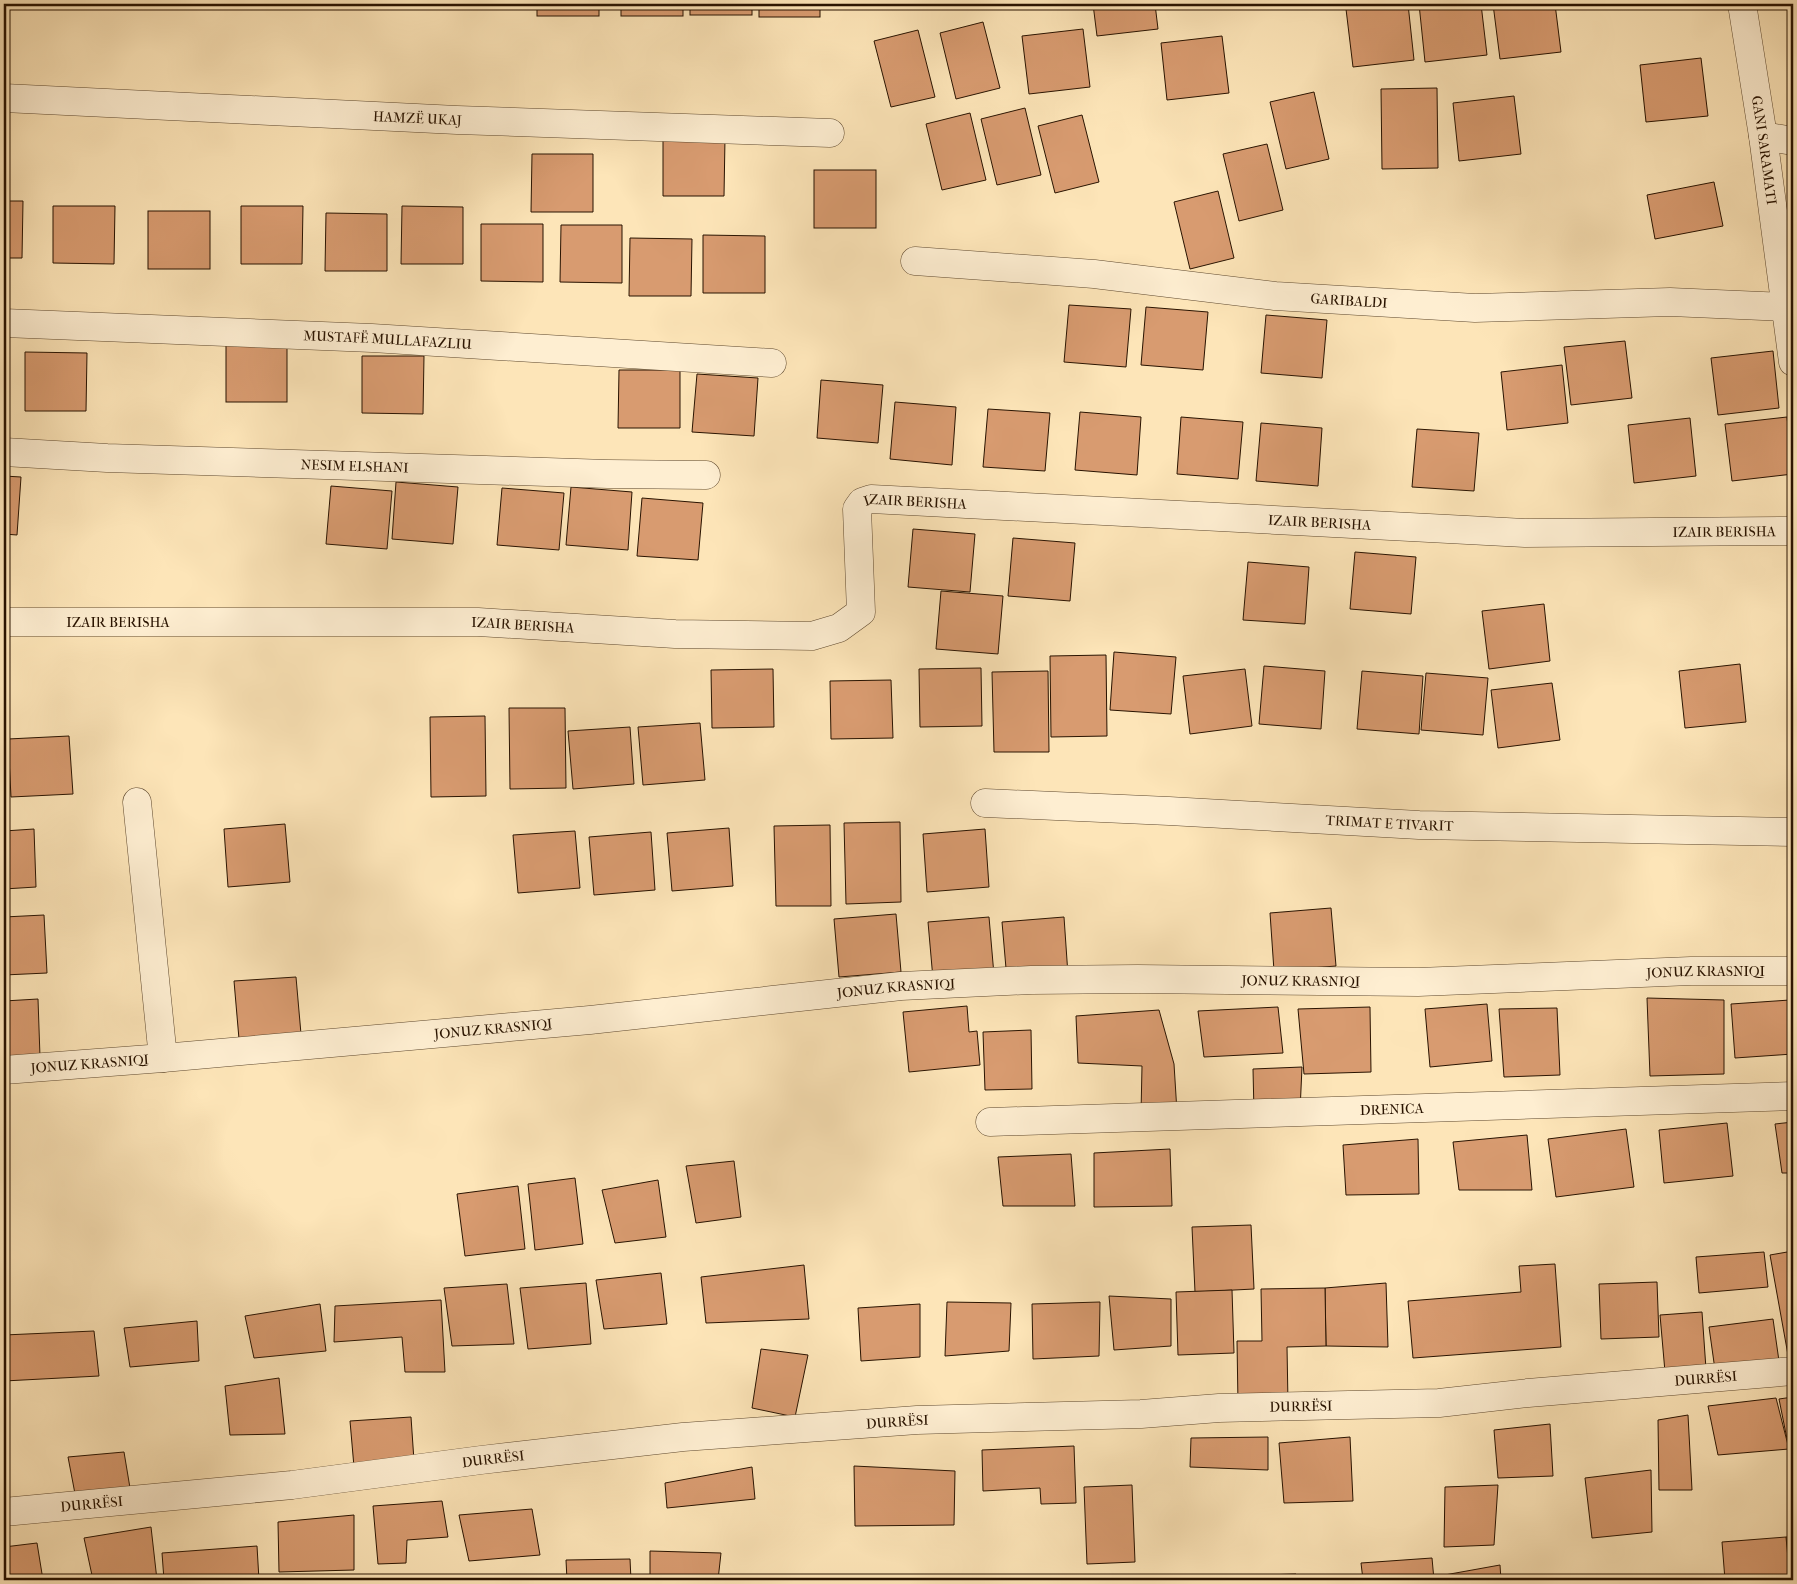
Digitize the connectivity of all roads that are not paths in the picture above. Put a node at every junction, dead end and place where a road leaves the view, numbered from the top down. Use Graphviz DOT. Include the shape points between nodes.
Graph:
graph roads {
  1 [pos="1742,4"];
  2 [pos="4,98"];
  3 [pos="830,133"];
  4 [pos="1763,136"];
  5 [pos="1793,141"];
  6 [pos="915,261"];
  7 [pos="1789,321"];
  8 [pos="4,323"];
  9 [pos="1793,362"];
  10 [pos="772,363"];
  11 [pos="4,452"];
  12 [pos="706,475"];
  13 [pos="1793,531"];
  14 [pos="4,622"];
  15 [pos="137,802"];
  16 [pos="986,803"];
  17 [pos="1793,832"];
  18 [pos="1793,971"];
  19 [pos="163,1058"];
  20 [pos="4,1070"];
  21 [pos="1793,1096"];
  22 [pos="990,1122"];
  23 [pos="1793,1371"];
  24 [pos="4,1512"];
  1 -- 4 [label="street, GANI SARAMATI"];
  2 -- 3 [label="street, HAMZË UKAJ" via="448,120"];
  4 -- 5 [label="street"];
  4 -- 7 [label="street, GANI SARAMATI"];
  6 -- 7 [label="street, GARIBALDI" via="1094,274 1274,296 1475,308 1670,302"];
  7 -- 9 [label="street, GANI SARAMATI"];
  8 -- 10 [label="street, MUSTAFË MULLAFAZLIU" via="372,338"];
  11 -- 12 [label="street, NESIM ELSHANI" via="106,458"];
  13 -- 14 [label="street, IZAIR BERISHA" via="1525,533 871,499 862,502 857,509 861,612 839,628 812,636 675,634 478,622"];
  15 -- 19 [label="street"];
  16 -- 17 [label="street, TRIMAT E TIVARIT" via="1419,825"];
  18 -- 19 [label="street, JONUZ KRASNIQI" via="1691,971 1418,982 1138,979 900,986 590,1020"];
  19 -- 20 [label="street, JONUZ KRASNIQI"];
  21 -- 22 [label="street, DRENICA"];
  23 -- 24 [label="street, DURRËSI" via="1440,1403 918,1420 683,1437 292,1485"];
}
